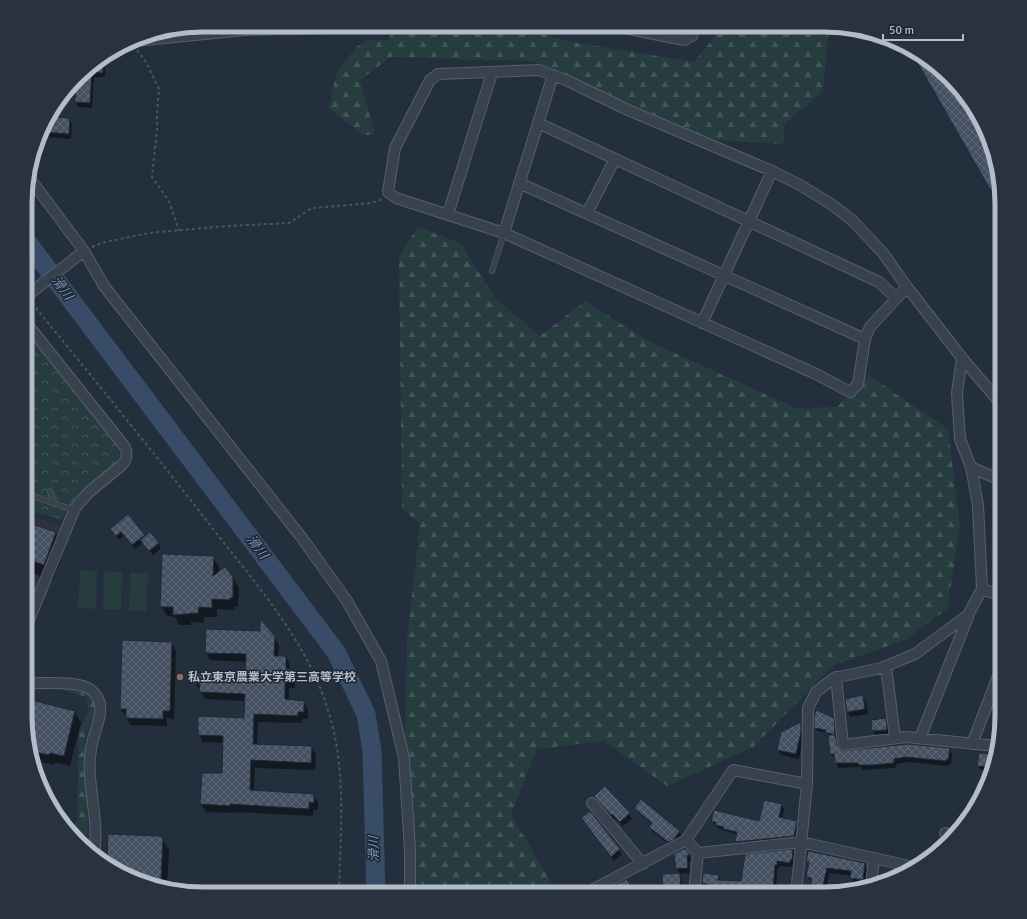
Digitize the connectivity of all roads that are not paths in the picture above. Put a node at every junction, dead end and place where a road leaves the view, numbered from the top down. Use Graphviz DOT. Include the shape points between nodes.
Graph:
graph roads {
  1 [pos="189,32"];
  2 [pos="654,32"];
  3 [pos="693,32"];
  4 [pos="141,44"];
  5 [pos="492,73"];
  6 [pos="553,75"];
  7 [pos="538,123"];
  8 [pos="615,159"];
  9 [pos="772,171"];
  10 [pos="33,183"];
  11 [pos="519,183"];
  12 [pos="587,213"];
  13 [pos="448,214"];
  14 [pos="749,220"];
  15 [pos="504,233"];
  16 [pos="80,254"];
  17 [pos="492,271"];
  18 [pos="724,275"];
  19 [pos="907,287"];
  20 [pos="32,292"];
  21 [pos="896,298"];
  22 [pos="702,323"];
  23 [pos="32,329"];
  24 [pos="865,339"];
  25 [pos="962,358"];
  26 [pos="995,397"];
  27 [pos="971,467"];
  28 [pos="995,478"];
  29 [pos="50,491"];
  30 [pos="32,496"];
  31 [pos="54,504"];
  32 [pos="74,510"];
  33 [pos="982,589"];
  34 [pos="995,594"];
  35 [pos="32,612"];
  36 [pos="968,615"];
  37 [pos="886,666"];
  38 [pos="836,677"];
  39 [pos="32,683"];
  40 [pos="995,684"];
  41 [pos="895,738"];
  42 [pos="920,738"];
  43 [pos="972,744"];
  44 [pos="993,746"];
  45 [pos="807,784"];
  46 [pos="592,803"];
  47 [pos="686,840"];
  48 [pos="801,842"];
  49 [pos="95,849"];
  50 [pos="698,853"];
  51 [pos="874,858"];
  52 [pos="643,864"];
  53 [pos="907,865"];
  54 [pos="872,880"];
  55 [pos="410,887"];
  56 [pos="598,887"];
  57 [pos="695,887"];
  58 [pos="797,887"];
  1 -- 4 [label="street"];
  2 -- 3 [label="street" via="684,40 692,36"];
  5 -- 6 [label="street" via="539,70"];
  5 -- 13 [label="street"];
  5 -- 13 [label="street" via="438,74 430,80 395,148 388,192 396,198"];
  6 -- 7 [label="street"];
  6 -- 9 [label="street"];
  7 -- 8 [label="street"];
  7 -- 11 [label="street"];
  8 -- 12 [label="street"];
  8 -- 14 [label="street"];
  9 -- 14 [label="street"];
  9 -- 19 [label="street" via="825,200 852,220 883,253"];
  10 -- 16 [label="street"];
  11 -- 12 [label="street"];
  11 -- 15 [label="street"];
  12 -- 18 [label="street"];
  13 -- 15 [label="street"];
  14 -- 18 [label="street"];
  14 -- 21 [label="street" via="879,282"];
  15 -- 17 [label="lane"];
  15 -- 22 [label="street"];
  16 -- 20 [label="street"];
  16 -- 55 [label="street" via="302,538 351,607 381,661 404,758"];
  18 -- 22 [label="street"];
  18 -- 24 [label="street"];
  19 -- 21 [label="street"];
  19 -- 25 [label="street"];
  21 -- 24 [label="street" via="870,327"];
  22 -- 24 [label="street" via="850,392 858,384"];
  23 -- 32 [label="street" via="125,447 127,453 122,465 89,492"];
  25 -- 26 [label="street"];
  25 -- 27 [label="street" via="957,393 960,439"];
  27 -- 28 [label="street"];
  27 -- 33 [label="street" via="978,505"];
  29 -- 31 [label="lane"];
  30 -- 31 [label="lane"];
  31 -- 32 [label="lane"];
  32 -- 35 [label="street"];
  33 -- 34 [label="street"];
  33 -- 36 [label="street"];
  36 -- 37 [label="street" via="915,654"];
  36 -- 42 [label="street"];
  37 -- 38 [label="street"];
  37 -- 41 [label="street"];
  38 -- 41 [label="street" via="843,745"];
  38 -- 45 [label="street" via="816,692 808,708"];
  39 -- 49 [label="street" via="84,686 100,699 101,711 93,737 89,773 96,823"];
  40 -- 43 [label="street"];
  41 -- 42 [label="street"];
  42 -- 43 [label="street"];
  43 -- 44 [label="street"];
  45 -- 47 [label="street" via="733,770"];
  45 -- 48 [label="street"];
  46 -- 52 [label="street"];
  47 -- 50 [label="street"];
  47 -- 52 [label="street"];
  48 -- 50 [label="street"];
  48 -- 51 [label="street"];
  48 -- 58 [label="street"];
  50 -- 57 [label="street"];
  51 -- 53 [label="street"];
  51 -- 54 [label="street"];
  52 -- 56 [label="street"];
}
